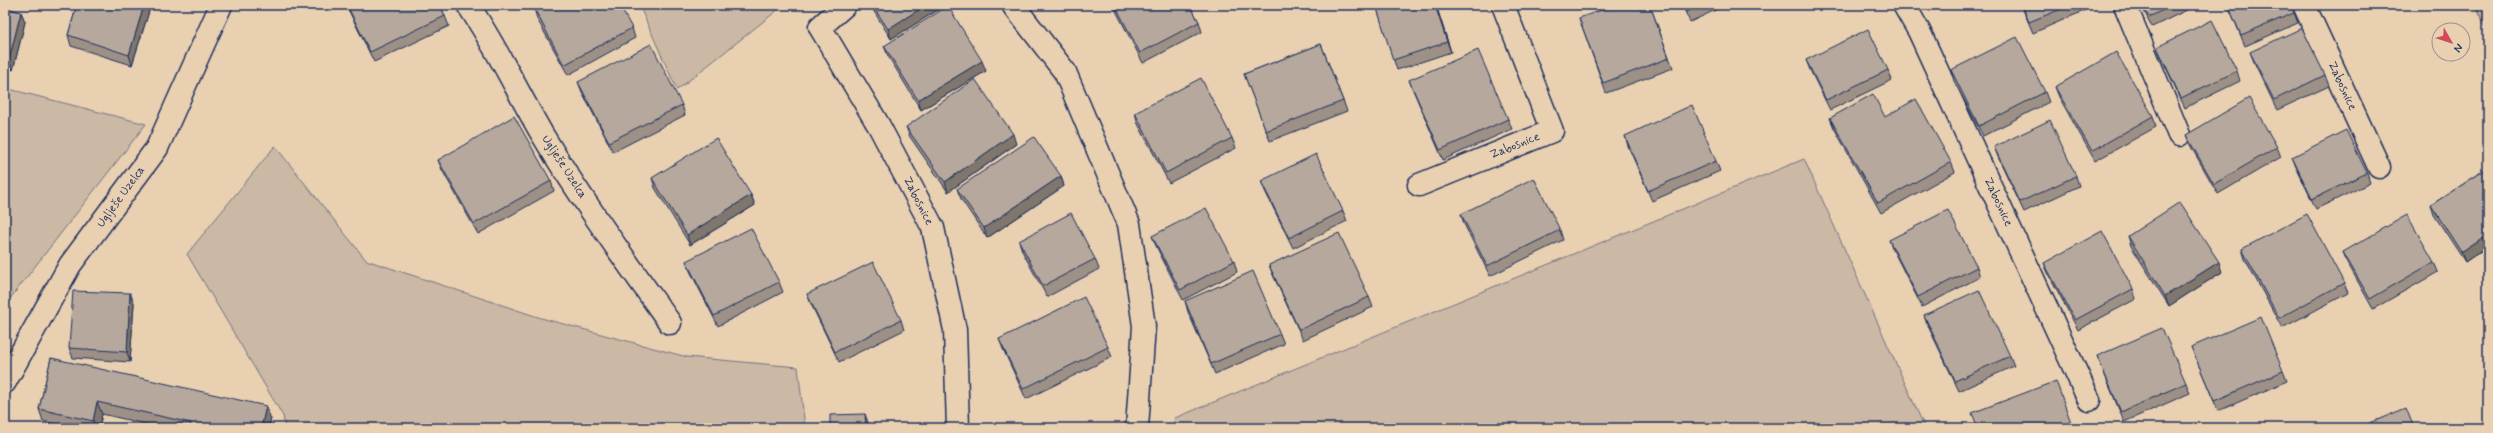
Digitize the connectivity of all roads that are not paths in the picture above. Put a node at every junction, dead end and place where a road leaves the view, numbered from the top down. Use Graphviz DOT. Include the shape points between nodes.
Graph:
graph roads {
  1 [pos="221,5"];
  2 [pos="468,5"];
  3 [pos="845,5"];
  4 [pos="1013,5"];
  5 [pos="1503,5"];
  6 [pos="1904,5"];
  7 [pos="2125,5"];
  8 [pos="2304,5"];
  9 [pos="2179,135"];
  10 [pos="2379,168"];
  11 [pos="1419,185"];
  12 [pos="670,323"];
  13 [pos="5,382"];
  14 [pos="2090,400"];
  15 [pos="958,428"];
  16 [pos="1137,428"];
  1 -- 13 [label="street, Uglješe Uzelca" via="157,148 70,265"];
  2 -- 12 [label="street, Uglješe Uzelca" via="483,27 542,134 619,252"];
  3 -- 15 [label="street, Zabosnice" via="820,27 879,126 933,228 956,330"];
  4 -- 16 [label="street" via="1065,72 1129,224 1144,326"];
  5 -- 11 [label="street, Zabosnice" via="1552,131"];
  6 -- 14 [label="street, Zabosnice" via="1919,31"];
  7 -- 9 [label="street"];
  8 -- 10 [label="street, Zabosnice"];
}
